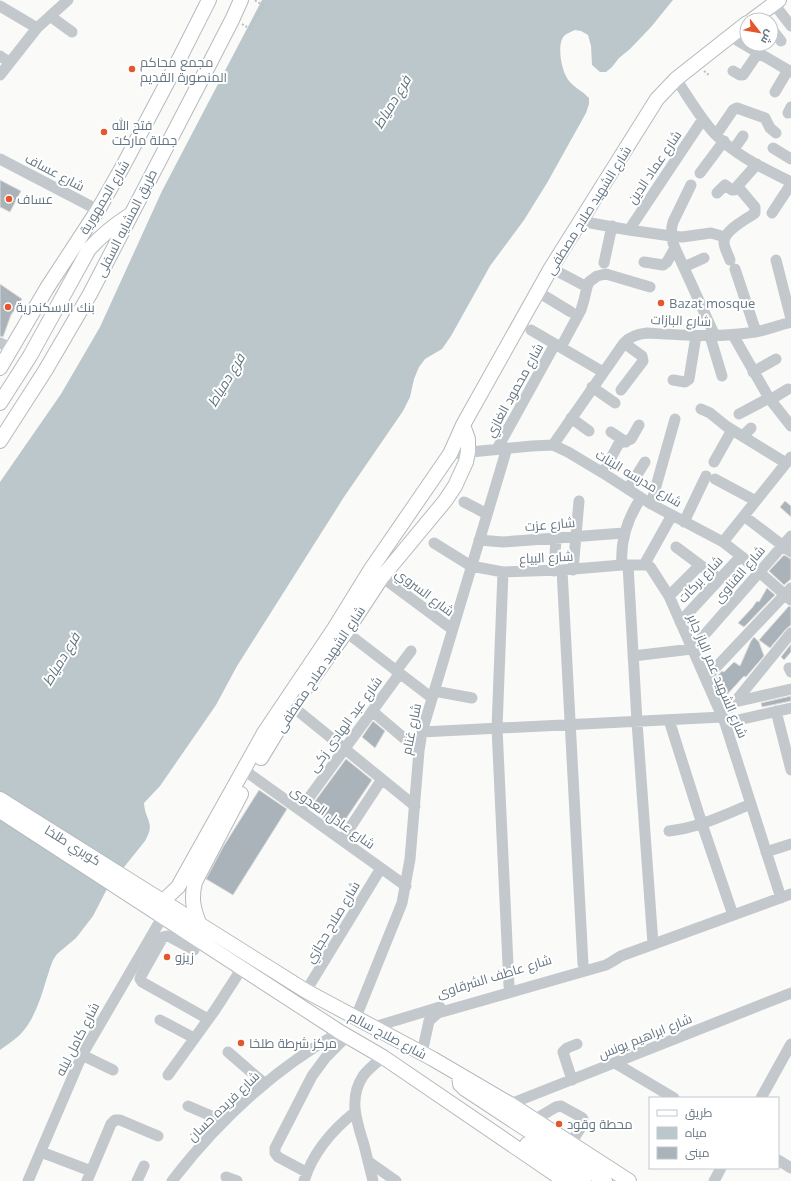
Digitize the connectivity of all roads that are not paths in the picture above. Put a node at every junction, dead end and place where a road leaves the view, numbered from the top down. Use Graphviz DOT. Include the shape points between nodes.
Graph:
graph roads {
  1 [pos="68,0"];
  2 [pos="209,0"];
  3 [pos="241,0"];
  4 [pos="777,2"];
  5 [pos="0,7"];
  6 [pos="766,12"];
  7 [pos="50,16"];
  8 [pos="791,26"];
  9 [pos="37,28"];
  10 [pos="739,29"];
  11 [pos="72,32"];
  12 [pos="730,36"];
  13 [pos="779,38"];
  14 [pos="739,41"];
  15 [pos="781,41"];
  16 [pos="758,52"];
  17 [pos="5,59"];
  18 [pos="732,71"];
  19 [pos="789,71"];
  20 [pos="0,75"];
  21 [pos="676,79"];
  22 [pos="775,92"];
  23 [pos="703,120"];
  24 [pos="776,133"];
  25 [pos="743,136"];
  26 [pos="720,138"];
  27 [pos="774,148"];
  28 [pos="734,149"];
  29 [pos="0,159"];
  30 [pos="791,159"];
  31 [pos="757,164"];
  32 [pos="700,173"];
  33 [pos="791,183"];
  34 [pos="691,185"];
  35 [pos="738,187"];
  36 [pos="717,193"];
  37 [pos="98,210"];
  38 [pos="772,213"];
  39 [pos="130,215"];
  40 [pos="580,221"];
  41 [pos="612,226"];
  42 [pos="629,230"];
  43 [pos="671,236"];
  44 [pos="725,236"];
  45 [pos="675,248"];
  46 [pos="704,258"];
  47 [pos="776,260"];
  48 [pos="644,262"];
  49 [pos="604,263"];
  50 [pos="684,267"];
  51 [pos="551,268"];
  52 [pos="587,287"];
  53 [pos="650,287"];
  54 [pos="538,292"];
  55 [pos="571,312"];
  56 [pos="791,321"];
  57 [pos="531,330"];
  58 [pos="756,332"];
  59 [pos="733,335"];
  60 [pos="696,336"];
  61 [pos="713,336"];
  62 [pos="624,343"];
  63 [pos="6,346"];
  64 [pos="558,346"];
  65 [pos="776,359"];
  66 [pos="0,368"];
  67 [pos="603,372"];
  68 [pos="753,372"];
  69 [pos="722,376"];
  70 [pos="673,380"];
  71 [pos="592,387"];
  72 [pos="788,389"];
  73 [pos="621,390"];
  74 [pos="770,399"];
  75 [pos="0,402"];
  76 [pos="615,403"];
  77 [pos="701,409"];
  78 [pos="739,414"];
  79 [pos="571,418"];
  80 [pos="675,419"];
  81 [pos="463,425"];
  82 [pos="639,425"];
  83 [pos="791,426"];
  84 [pos="751,428"];
  85 [pos="732,430"];
  86 [pos="589,431"];
  87 [pos="611,432"];
  88 [pos="743,436"];
  89 [pos="0,441"];
  90 [pos="626,442"];
  91 [pos="552,445"];
  92 [pos="502,449"];
  93 [pos="468,452"];
  94 [pos="450,454"];
  95 [pos="789,460"];
  96 [pos="644,462"];
  97 [pos="714,462"];
  98 [pos="603,473"];
  99 [pos="628,489"];
  100 [pos="579,501"];
  101 [pos="646,501"];
  102 [pos="756,501"];
  103 [pos="464,502"];
  104 [pos="487,514"];
  105 [pos="672,515"];
  106 [pos="744,516"];
  107 [pos="684,522"];
  108 [pos="624,533"];
  109 [pos="576,536"];
  110 [pos="791,536"];
  111 [pos="556,538"];
  112 [pos="479,540"];
  113 [pos="723,542"];
  114 [pos="434,543"];
  115 [pos="676,548"];
  116 [pos="787,549"];
  117 [pos="741,556"];
  118 [pos="625,565"];
  119 [pos="644,565"];
  120 [pos="700,565"];
  121 [pos="471,566"];
  122 [pos="563,570"];
  123 [pos="503,572"];
  124 [pos="760,572"];
  125 [pos="382,577"];
  126 [pos="719,579"];
  127 [pos="789,594"];
  128 [pos="669,596"];
  129 [pos="680,622"];
  130 [pos="452,629"];
  131 [pos="346,632"];
  132 [pos="791,633"];
  133 [pos="692,649"];
  134 [pos="411,651"];
  135 [pos="633,656"];
  136 [pos="398,672"];
  137 [pos="706,678"];
  138 [pos="791,689"];
  139 [pos="433,695"];
  140 [pos="472,698"];
  141 [pos="735,702"];
  142 [pos="292,706"];
  143 [pos="791,708"];
  144 [pos="372,711"];
  145 [pos="776,711"];
  146 [pos="723,717"];
  147 [pos="669,720"];
  148 [pos="637,722"];
  149 [pos="570,725"];
  150 [pos="497,728"];
  151 [pos="422,732"];
  152 [pos="787,736"];
  153 [pos="344,749"];
  154 [pos="419,751"];
  155 [pos="790,766"];
  156 [pos="247,773"];
  157 [pos="382,779"];
  158 [pos="0,799"];
  159 [pos="751,804"];
  160 [pos="415,806"];
  161 [pos="300,810"];
  162 [pos="0,811"];
  163 [pos="702,824"];
  164 [pos="669,830"];
  165 [pos="342,840"];
  166 [pos="791,844"];
  167 [pos="766,852"];
  168 [pos="381,868"];
  169 [pos="406,886"];
  170 [pos="143,896"];
  171 [pos="786,896"];
  172 [pos="163,901"];
  173 [pos="733,915"];
  174 [pos="163,916"];
  175 [pos="200,925"];
  176 [pos="653,944"];
  177 [pos="144,947"];
  178 [pos="194,950"];
  179 [pos="154,953"];
  180 [pos="621,956"];
  181 [pos="583,964"];
  182 [pos="242,968"];
  183 [pos="509,986"];
  184 [pos="306,991"];
  185 [pos="791,992"];
  186 [pos="356,1017"];
  187 [pos="208,1019"];
  188 [pos="160,1020"];
  189 [pos="374,1027"];
  190 [pos="344,1034"];
  191 [pos="194,1038"];
  192 [pos="577,1044"];
  193 [pos="791,1044"];
  194 [pos="228,1052"];
  195 [pos="422,1053"];
  196 [pos="82,1055"];
  197 [pos="383,1057"];
  198 [pos="787,1062"];
  199 [pos="615,1063"];
  200 [pos="113,1070"];
  201 [pos="459,1074"];
  202 [pos="168,1075"];
  203 [pos="572,1080"];
  204 [pos="265,1084"];
  205 [pos="672,1097"];
  206 [pos="762,1097"];
  207 [pos="443,1098"];
  208 [pos="510,1104"];
  209 [pos="188,1106"];
  210 [pos="355,1112"];
  211 [pos="534,1120"];
  212 [pos="223,1121"];
  213 [pos="158,1136"];
  214 [pos="571,1143"];
  215 [pos="542,1147"];
  216 [pos="41,1152"];
  217 [pos="779,1161"];
  218 [pos="369,1162"];
  219 [pos="144,1166"];
  220 [pos="791,1168"];
  221 [pos="720,1169"];
  222 [pos="89,1176"];
  223 [pos="305,1177"];
  224 [pos="28,1181"];
  225 [pos="137,1181"];
  226 [pos="172,1181"];
  227 [pos="373,1181"];
  228 [pos="396,1181"];
  229 [pos="565,1181"];
  230 [pos="584,1181"];
  231 [pos="605,1181"];
  232 [pos="629,1181"];
  233 [pos="714,1181"];
  1 -- 7 [label="street"];
  2 -- 37 [label="main road, شارع الجمهورية"];
  3 -- 39 [label="main road, طريق المشايه السفلى"];
  4 -- 6 [label="main road"];
  4 -- 8 [label="street"];
  5 -- 9 [label="street"];
  7 -- 9 [label="street"];
  7 -- 11 [label="street"];
  9 -- 17 [label="street"];
  10 -- 12 [label="main road, شارع الشهيد صلاح مصطفى"];
  12 -- 14 [label="street"];
  12 -- 21 [label="main road, شارع الشهيد صلاح مصطفى"];
  13 -- 15 [label="street"];
  16 -- 18 [label="street" via="744,74"];
  16 -- 19 [label="street"];
  17 -- 20 [label="street"];
  19 -- 22 [label="street"];
  21 -- 23 [label="street"];
  21 -- 40 [label="main road, شارع الشهيد صلاح مصطفى" via="657,100"];
  23 -- 26 [label="street"];
  23 -- 42 [label="street, شارع عماد الدين"];
  24 -- 26 [label="street" via="765,118 737,108 733,110"];
  25 -- 28 [label="street"];
  26 -- 28 [label="street"];
  26 -- 32 [label="street"];
  27 -- 30 [label="street"];
  28 -- 31 [label="street"];
  29 -- 37 [label="street, شارع عساف"];
  31 -- 33 [label="street"];
  31 -- 35 [label="street"];
  33 -- 38 [label="street"];
  34 -- 43 [label="street" via="673,222"];
  35 -- 36 [label="street" via="733,190 724,185"];
  35 -- 44 [label="street" via="756,210"];
  37 -- 63 [label="main road, شارع الجمهورية"];
  39 -- 75 [label="main road" via="115,224 89,249 30,356"];
  39 -- 89 [label="main road, طريق المشايه السفلى" via="90,294"];
  40 -- 41 [label="street"];
  40 -- 51 [label="main road, شارع الشهيد صلاح مصطفى"];
  41 -- 42 [label="street"];
  41 -- 49 [label="street"];
  42 -- 43 [label="street"];
  43 -- 44 [label="street" via="711,233"];
  43 -- 45 [label="street"];
  44 -- 58 [label="street" via="725,249"];
  45 -- 48 [label="street" via="663,265"];
  45 -- 50 [label="street"];
  46 -- 50 [label="street"];
  47 -- 56 [label="street"];
  50 -- 61 [label="street"];
  51 -- 52 [label="street"];
  51 -- 54 [label="main road, شارع الشهيد صلاح مصطفى"];
  52 -- 53 [label="street" via="597,276 606,274"];
  52 -- 64 [label="street, شارع محمود الغازي" via="581,310"];
  54 -- 55 [label="street"];
  54 -- 81 [label="main road, شارع الشهيد صلاح مصطفى"];
  56 -- 58 [label="street, شارع البازات"];
  57 -- 64 [label="street"];
  58 -- 59 [label="street, شارع البازات"];
  59 -- 61 [label="street, شارع البازات"];
  59 -- 68 [label="street"];
  60 -- 61 [label="street, شارع البازات"];
  60 -- 62 [label="street, شارع البازات" via="639,334"];
  60 -- 70 [label="street" via="689,379 685,382"];
  61 -- 69 [label="street"];
  62 -- 67 [label="street, شارع البازات"];
  62 -- 73 [label="street" via="642,356 643,361"];
  63 -- 66 [label="main road, شارع الجمهورية"];
  64 -- 67 [label="street"];
  64 -- 92 [label="street, شارع محمود الغازي"];
  65 -- 68 [label="street"];
  67 -- 71 [label="street, شارع البازات"];
  68 -- 74 [label="street"];
  71 -- 76 [label="street"];
  71 -- 79 [label="street, شارع البازات"];
  72 -- 74 [label="street"];
  74 -- 78 [label="street"];
  74 -- 83 [label="street"];
  77 -- 85 [label="street"];
  79 -- 86 [label="street"];
  79 -- 91 [label="street, شارع البازات"];
  80 -- 101 [label="street"];
  81 -- 93 [label="main road, شارع الشهيد صلاح مصطفى" via="468,439"];
  81 -- 94 [label="main road, شارع الشهيد صلاح مصطفى"];
  82 -- 90 [label="street"];
  84 -- 88 [label="street"];
  85 -- 88 [label="street"];
  85 -- 97 [label="street"];
  87 -- 90 [label="street"];
  88 -- 95 [label="street"];
  90 -- 98 [label="street" via="618,445"];
  91 -- 92 [label="street, شارع مدرسه البنات"];
  91 -- 98 [label="street, شارع مدرسه البنات"];
  92 -- 93 [label="street, شارع مدرسه البنات"];
  92 -- 104 [label="street, شارع غنام"];
  93 -- 94 [label="street, شارع مدرسه البنات"];
  93 -- 125 [label="main road, شارع الشهيد صلاح مصطفى" via="455,486 445,501"];
  94 -- 156 [label="main road, شارع الشهيد صلاح مصطفى" via="264,733"];
  95 -- 102 [label="street"];
  96 -- 99 [label="street"];
  98 -- 99 [label="street, شارع مدرسه البنات"];
  99 -- 101 [label="street, شارع مدرسه البنات"];
  100 -- 109 [label="street"];
  101 -- 105 [label="street, شارع مدرسه البنات"];
  101 -- 108 [label="street" via="634,509"];
  102 -- 106 [label="street"];
  102 -- 107 [label="street" via="710,477"];
  103 -- 104 [label="street"];
  104 -- 112 [label="street, شارع غنام"];
  105 -- 107 [label="street, شارع مدرسه البنات"];
  105 -- 119 [label="street"];
  106 -- 113 [label="street"];
  106 -- 116 [label="street"];
  107 -- 113 [label="street, شارع مدرسه البنات"];
  108 -- 109 [label="street, شارع عزت"];
  108 -- 118 [label="street" via="621,555"];
  109 -- 111 [label="street, شارع عزت"];
  109 -- 122 [label="street"];
  110 -- 116 [label="street, شارع القناوى"];
  111 -- 112 [label="street, شارع عزت" via="503,542"];
  111 -- 122 [label="street"];
  112 -- 121 [label="street, شارع غنام"];
  113 -- 117 [label="street, شارع مدرسه البنات"];
  114 -- 121 [label="street"];
  115 -- 120 [label="street"];
  116 -- 124 [label="street, شارع القناوى"];
  117 -- 124 [label="street, شارع مدرسه البنات"];
  117 -- 126 [label="street, شارع بركات"];
  118 -- 119 [label="street, شارع البياع"];
  118 -- 122 [label="street, شارع البياع"];
  118 -- 135 [label="street"];
  119 -- 128 [label="street, شارع الشهيد عمر الباز جابر" via="651,568"];
  120 -- 126 [label="street"];
  120 -- 128 [label="street"];
  121 -- 123 [label="street, شارع البياع"];
  121 -- 130 [label="street, شارع غنام"];
  122 -- 123 [label="street, شارع البياع"];
  122 -- 149 [label="street"];
  123 -- 150 [label="street"];
  124 -- 127 [label="street, شارع مدرسه البنات"];
  124 -- 133 [label="street, شارع القناوى"];
  125 -- 130 [label="street, شارع السروي"];
  125 -- 131 [label="main road, شارع الشهيد صلاح مصطفى"];
  126 -- 129 [label="street, شارع بركات"];
  127 -- 137 [label="street"];
  128 -- 129 [label="street, شارع الشهيد عمر الباز جابر"];
  129 -- 133 [label="street, شارع الشهيد عمر الباز جابر"];
  130 -- 139 [label="street, شارع غنام"];
  131 -- 136 [label="street"];
  131 -- 142 [label="main road, شارع الشهيد صلاح مصطفى"];
  132 -- 141 [label="street"];
  133 -- 135 [label="street"];
  133 -- 137 [label="street, شارع الشهيد عمر الباز جابر"];
  134 -- 136 [label="street, شارع عبد الهادى زكى"];
  135 -- 148 [label="street"];
  136 -- 139 [label="street"];
  136 -- 144 [label="street, شارع عبد الهادى زكى"];
  137 -- 146 [label="street, شارع الشهيد عمر الباز جابر"];
  138 -- 141 [label="street"];
  139 -- 140 [label="street"];
  139 -- 151 [label="street, شارع غنام"];
  141 -- 146 [label="street"];
  142 -- 153 [label="street"];
  142 -- 156 [label="main road, شارع الشهيد صلاح مصطفى"];
  143 -- 145 [label="street"];
  144 -- 153 [label="street, شارع عبد الهادى زكى"];
  144 -- 154 [label="street"];
  145 -- 146 [label="street"];
  145 -- 152 [label="street"];
  146 -- 147 [label="street"];
  146 -- 159 [label="street, شارع الشهيد عمر الباز جابر"];
  147 -- 148 [label="street"];
  147 -- 163 [label="street"];
  148 -- 149 [label="street"];
  148 -- 176 [label="street"];
  149 -- 150 [label="street"];
  149 -- 181 [label="street"];
  150 -- 151 [label="street"];
  150 -- 183 [label="street"];
  151 -- 154 [label="street, شارع غنام"];
  152 -- 155 [label="street"];
  153 -- 157 [label="street"];
  153 -- 161 [label="street, شارع عبد الهادى زكى"];
  154 -- 160 [label="street, شارع غنام"];
  156 -- 161 [label="street, شارع عادل العدوى"];
  156 -- 172 [label="main road, شارع الشهيد صلاح مصطفى" via="178,887"];
  156 -- 175 [label="main road, شارع الشهيد صلاح مصطفى" via="195,882 193,905"];
  157 -- 160 [label="street"];
  157 -- 165 [label="street"];
  158 -- 170 [label="main road, كوبري طلخا"];
  159 -- 163 [label="street"];
  159 -- 167 [label="street, شارع الشهيد عمر الباز جابر"];
  160 -- 169 [label="street, شارع غنام"];
  161 -- 165 [label="street, شارع عادل العدوى"];
  162 -- 170 [label="main road, كوبري طلخا"];
  163 -- 164 [label="street"];
  163 -- 173 [label="street"];
  165 -- 168 [label="street, شارع عادل العدوى"];
  166 -- 167 [label="street"];
  167 -- 171 [label="street, شارع الشهيد عمر الباز جابر"];
  168 -- 169 [label="street, شارع عادل العدوى"];
  168 -- 184 [label="street, شارع صلاح حجازي"];
  169 -- 186 [label="street, شارع غنام" via="402,903"];
  170 -- 172 [label="main road, شارع صلاح سالم"];
  170 -- 174 [label="main road, شارع صلاح سالم"];
  171 -- 173 [label="street, شارع عاطف الشرقاوى"];
  172 -- 175 [label="main road, شارع صلاح سالم"];
  173 -- 176 [label="street, شارع عاطف الشرقاوى"];
  174 -- 177 [label="street, شارع كامل ليله"];
  174 -- 182 [label="main road, شارع صلاح سالم"];
  175 -- 184 [label="main road, شارع صلاح سالم"];
  176 -- 180 [label="street, شارع عاطف الشرقاوى"];
  177 -- 179 [label="street"];
  177 -- 196 [label="street, شارع كامل ليله"];
  178 -- 179 [label="street" via="165,936"];
  179 -- 187 [label="street" via="141,980"];
  180 -- 181 [label="street, شارع عاطف الشرقاوى"];
  180 -- 195 [label="street, شارع عاطف الشرقاوى" via="606,964 438,1013 429,1020"];
  181 -- 183 [label="street, شارع عاطف الشرقاوى"];
  182 -- 187 [label="street"];
  182 -- 190 [label="main road, شارع صلاح سالم"];
  183 -- 189 [label="street, شارع عاطف الشرقاوى"];
  184 -- 186 [label="main road, شارع صلاح سالم"];
  185 -- 199 [label="street, شارع ابراهيم يونس"];
  186 -- 189 [label="main road, شارع صلاح سالم"];
  187 -- 191 [label="street"];
  188 -- 191 [label="street"];
  189 -- 195 [label="main road, شارع صلاح سالم"];
  190 -- 197 [label="main road, شارع صلاح سالم"];
  190 -- 204 [label="street, شارع فريده حسان" via="301,1056"];
  190 -- 223 [label="street" via="312,1076 275,1148 278,1157"];
  191 -- 202 [label="street"];
  192 -- 203 [label="street" via="564,1052"];
  193 -- 198 [label="street"];
  194 -- 204 [label="street"];
  195 -- 201 [label="main road, شارع صلاح سالم"];
  196 -- 200 [label="street"];
  196 -- 216 [label="street, شارع كامل ليله"];
  197 -- 207 [label="main road, شارع صلاح سالم"];
  197 -- 210 [label="street" via="363,1076 355,1098"];
  198 -- 206 [label="street"];
  199 -- 203 [label="street, شارع ابراهيم يونس"];
  199 -- 205 [label="street"];
  201 -- 208 [label="main road, شارع صلاح سالم"];
  201 -- 215 [label="main road" via="460,1084 465,1089"];
  203 -- 208 [label="street, شارع ابراهيم يونس"];
  204 -- 212 [label="street, شارع فريده حسان"];
  207 -- 215 [label="main road" via="459,1098"];
  207 -- 229 [label="main road, شارع صلاح سالم"];
  208 -- 211 [label="main road, شارع صلاح سالم"];
  209 -- 212 [label="street"];
  210 -- 218 [label="street"];
  210 -- 223 [label="street" via="326,1139 313,1158"];
  211 -- 214 [label="main road, شارع صلاح سالم"];
  211 -- 214 [label="street" via="561,1106 581,1117 583,1124"];
  212 -- 226 [label="street, شارع فريده حسان"];
  213 -- 222 [label="street" via="115,1120"];
  214 -- 232 [label="main road, شارع صلاح سالم"];
  215 -- 230 [label="main road"];
  215 -- 231 [label="main road"];
  216 -- 222 [label="street"];
  216 -- 224 [label="street, شارع كامل ليله"];
  217 -- 220 [label="street"];
  218 -- 227 [label="street"];
  218 -- 228 [label="street"];
  219 -- 225 [label="street"];
  221 -- 233 [label="street"];
}
